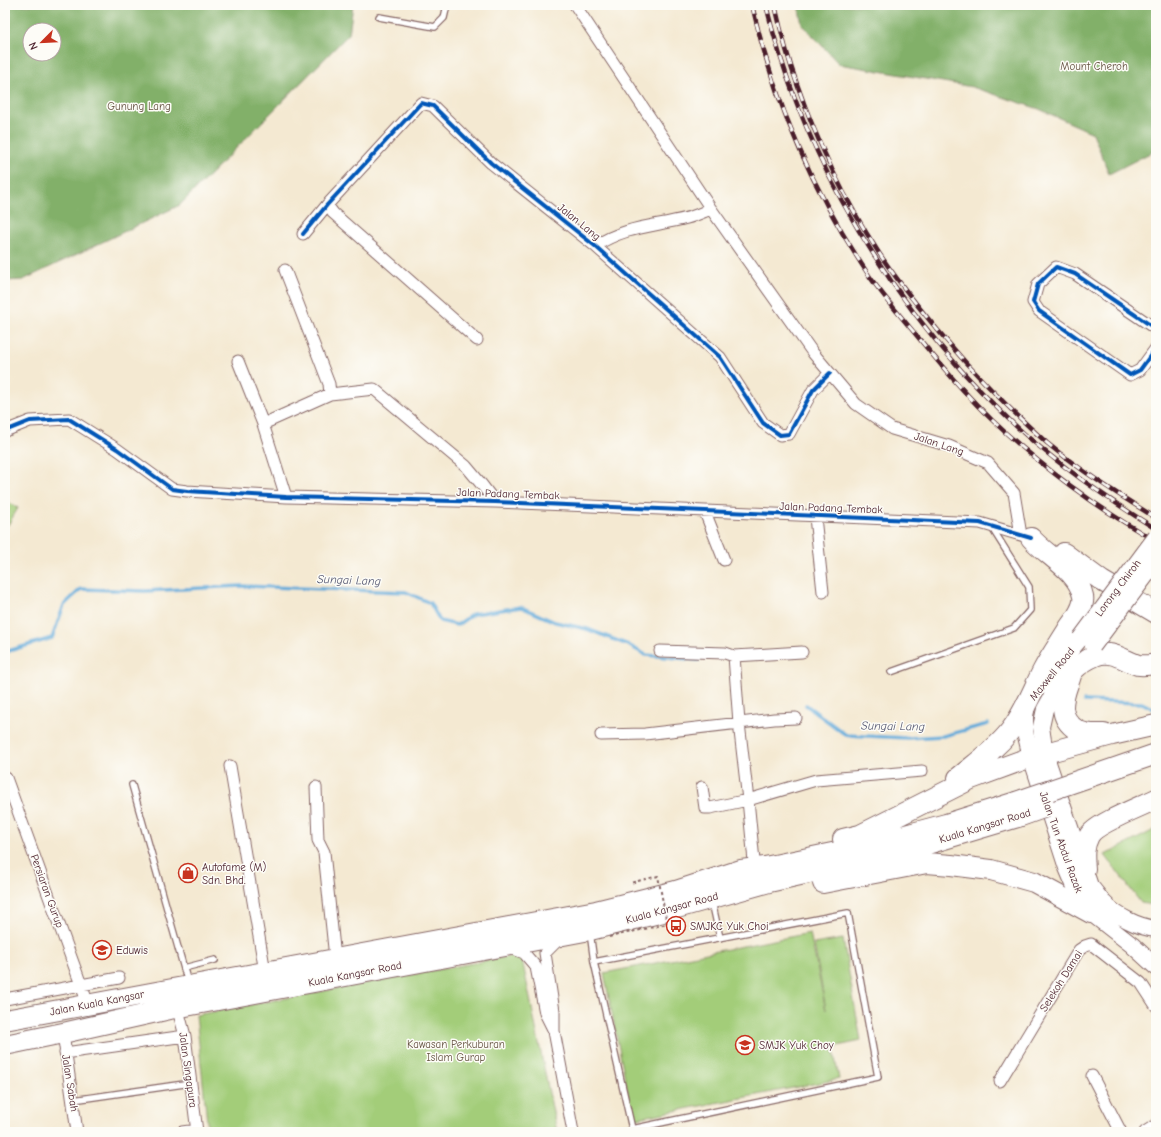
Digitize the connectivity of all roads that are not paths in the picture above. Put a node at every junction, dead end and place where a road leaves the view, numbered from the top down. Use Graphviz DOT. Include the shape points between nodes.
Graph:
graph roads {
  1 [pos="447,5"];
  2 [pos="575,5"];
  3 [pos="379,17"];
  4 [pos="327,205"];
  5 [pos="711,209"];
  6 [pos="303,234"];
  7 [pos="595,246"];
  8 [pos="285,270"];
  9 [pos="1156,330"];
  10 [pos="477,340"];
  11 [pos="1156,348"];
  12 [pos="238,361"];
  13 [pos="830,373"];
  14 [pos="330,394"];
  15 [pos="264,424"];
  16 [pos="5,431"];
  17 [pos="286,498"];
  18 [pos="495,502"];
  19 [pos="705,512"];
  20 [pos="815,517"];
  21 [pos="990,526"];
  22 [pos="1026,537"];
  23 [pos="1156,537"];
  24 [pos="724,560"];
  25 [pos="1156,562"];
  26 [pos="823,592"];
  27 [pos="1156,613"];
  28 [pos="1086,643"];
  29 [pos="660,651"];
  30 [pos="802,652"];
  31 [pos="734,656"];
  32 [pos="1156,664"];
  33 [pos="1074,670"];
  34 [pos="891,672"];
  35 [pos="1028,705"];
  36 [pos="796,718"];
  37 [pos="739,723"];
  38 [pos="1156,725"];
  39 [pos="601,735"];
  40 [pos="1112,735"];
  41 [pos="1156,754"];
  42 [pos="1038,755"];
  43 [pos="230,766"];
  44 [pos="1156,769"];
  45 [pos="922,771"];
  46 [pos="6,778"];
  47 [pos="132,785"];
  48 [pos="316,786"];
  49 [pos="702,787"];
  50 [pos="932,797"];
  51 [pos="1156,799"];
  52 [pos="748,800"];
  53 [pos="747,866"];
  54 [pos="1085,869"];
  55 [pos="714,906"];
  56 [pos="658,913"];
  57 [pos="1091,913"];
  58 [pos="1156,929"];
  59 [pos="583,931"];
  60 [pos="720,938"];
  61 [pos="504,946"];
  62 [pos="335,958"];
  63 [pos="215,960"];
  64 [pos="594,962"];
  65 [pos="1156,967"];
  66 [pos="265,972"];
  67 [pos="119,978"];
  68 [pos="181,981"];
  69 [pos="82,985"];
  70 [pos="5,999"];
  71 [pos="88,1004"];
  72 [pos="1156,1006"];
  73 [pos="178,1008"];
  74 [pos="5,1020"];
  75 [pos="554,1031"];
  76 [pos="63,1033"];
  77 [pos="185,1036"];
  78 [pos="5,1045"];
  79 [pos="65,1053"];
  80 [pos="1092,1076"];
  81 [pos="1000,1081"];
  82 [pos="191,1083"];
  83 [pos="72,1100"];
  84 [pos="1156,1125"];
  85 [pos="197,1131"];
  86 [pos="77,1132"];
  87 [pos="182,1132"];
  88 [pos="573,1132"];
  89 [pos="1121,1132"];
  90 [pos="1145,1132"];
  1 -- 3 [label="lane" via="444,18 435,27"];
  2 -- 5 [label="street, Jalan Lang"];
  4 -- 6 [label="street, Jalan Lang"];
  4 -- 7 [label="street, Jalan Lang" via="421,103 433,106 491,163"];
  4 -- 10 [label="street"];
  5 -- 7 [label="street" via="688,218 632,229 607,238"];
  5 -- 13 [label="street, Jalan Lang" via="813,353"];
  7 -- 13 [label="street, Jalan Lang" via="720,357 763,423 780,435 789,434 814,390"];
  8 -- 14 [label="street" via="329,384"];
  9 -- 11 [label="street" via="1075,274 1056,267 1038,284 1033,302 1038,312 1130,375 1140,370"];
  12 -- 15 [label="street"];
  13 -- 22 [label="street, Jalan Lang" via="856,404 892,429 949,446 988,463 1014,493"];
  14 -- 15 [label="street"];
  14 -- 18 [label="street" via="374,389 466,466"];
  15 -- 17 [label="street"];
  16 -- 17 [label="street, Jalan Padang Tembak" via="30,421 69,419 117,449 172,489"];
  17 -- 18 [label="street, Jalan Padang Tembak"];
  18 -- 19 [label="street, Jalan Padang Tembak"];
  19 -- 20 [label="street, Jalan Padang Tembak"];
  19 -- 24 [label="street"];
  20 -- 21 [label="street, Jalan Padang Tembak" via="980,523"];
  20 -- 26 [label="street"];
  21 -- 22 [label="street, Jalan Padang Tembak"];
  21 -- 34 [label="lane" via="1029,587 1030,610 1014,628"];
  22 -- 27 [label="highway" via="1052,546 1102,581"];
  22 -- 35 [label="highway" via="1074,576 1084,598 1080,611 1044,669"];
  23 -- 28 [label="main road, Lorong Chiroh, bridge"];
  25 -- 28 [label="main road, Lorong Chiroh, bridge"];
  28 -- 33 [label="main road, Maxwell Road"];
  28 -- 35 [label="main road, Maxwell Road" via="1037,691"];
  29 -- 31 [label="street" via="725,653"];
  30 -- 31 [label="street"];
  31 -- 37 [label="street"];
  32 -- 33 [label="highway" via="1138,665 1112,653 1094,656"];
  33 -- 40 [label="highway" via="1063,697 1065,716 1077,730 1088,734"];
  33 -- 42 [label="main road, Maxwell Road" via="1054,693 1045,709"];
  35 -- 42 [label="main road, Maxwell Road" via="1025,732"];
  35 -- 50 [label="highway" via="992,751"];
  36 -- 37 [label="street"];
  37 -- 39 [label="street" via="645,734"];
  37 -- 52 [label="street"];
  38 -- 40 [label="highway"];
  40 -- 42 [label="highway"];
  41 -- 53 [label="highway, Kuala Kangsar Road, bridge" via="946,824 861,847 765,867"];
  42 -- 50 [label="highway" via="971,779"];
  42 -- 54 [label="main road"];
  42 -- 57 [label="main road, Jalan Tun Abdul Razak" via="1068,868 1078,894"];
  43 -- 66 [label="street"];
  44 -- 56 [label="highway, Kuala Kangsar Road, bridge" via="1018,817 894,854 770,882"];
  45 -- 52 [label="street" via="816,780"];
  46 -- 69 [label="street, Persiaran Gurup"];
  47 -- 68 [label="lane"];
  48 -- 62 [label="street" via="318,840 324,852"];
  49 -- 52 [label="street" via="705,808"];
  50 -- 53 [label="highway" via="860,834"];
  51 -- 54 [label="highway" via="1102,824 1090,834 1084,850"];
  52 -- 53 [label="street"];
  53 -- 62 [label="highway, Kuala Kangsar Road" via="676,891 596,911"];
  54 -- 58 [label="main road" via="1090,886 1104,904 1122,918"];
  55 -- 56 [label="highway"];
  55 -- 57 [label="highway" via="927,863 991,870 1034,882"];
  55 -- 60 [label="lane"];
  56 -- 59 [label="highway, Kuala Kangsar Road"];
  57 -- 65 [label="main road, Jalan Tun Abdul Razak"];
  59 -- 61 [label="highway, Kuala Kangsar Road"];
  59 -- 64 [label="lane"];
  59 -- 75 [label="street" via="556,942 544,953 554,1011"];
  60 -- 64 [label="lane"];
  60 -- 64 [label="lane" via="848,913 878,1077 632,1129"];
  61 -- 73 [label="highway, Kuala Kangsar Road"];
  61 -- 75 [label="street" via="524,952 536,967 545,1013"];
  62 -- 66 [label="highway, Kuala Kangsar Road"];
  63 -- 68 [label="lane"];
  66 -- 68 [label="highway, Kuala Kangsar Road"];
  67 -- 69 [label="street"];
  68 -- 71 [label="highway, Jalan Kuala Kangsar"];
  68 -- 73 [label="street, Jalan Singapura"];
  69 -- 70 [label="street"];
  69 -- 71 [label="street, Persiaran Gurup"];
  71 -- 74 [label="highway, Jalan Kuala Kangsar"];
  72 -- 81 [label="street, Selekoh Damai" via="1141,983 1091,944 1085,946 1079,950"];
  73 -- 76 [label="highway, Jalan Kuala Kangsar"];
  73 -- 77 [label="street, Jalan Singapura"];
  75 -- 88 [label="street"];
  76 -- 78 [label="highway, Jalan Kuala Kangsar"];
  76 -- 79 [label="street, Jalan Sabah"];
  77 -- 79 [label="street"];
  77 -- 82 [label="street, Jalan Singapura"];
  79 -- 83 [label="street, Jalan Sabah"];
  80 -- 89 [label="street"];
  82 -- 83 [label="lane"];
  82 -- 85 [label="street, Jalan Singapura"];
  83 -- 86 [label="street, Jalan Sabah"];
  84 -- 90 [label="street"];
  85 -- 87 [label="street"];
}
